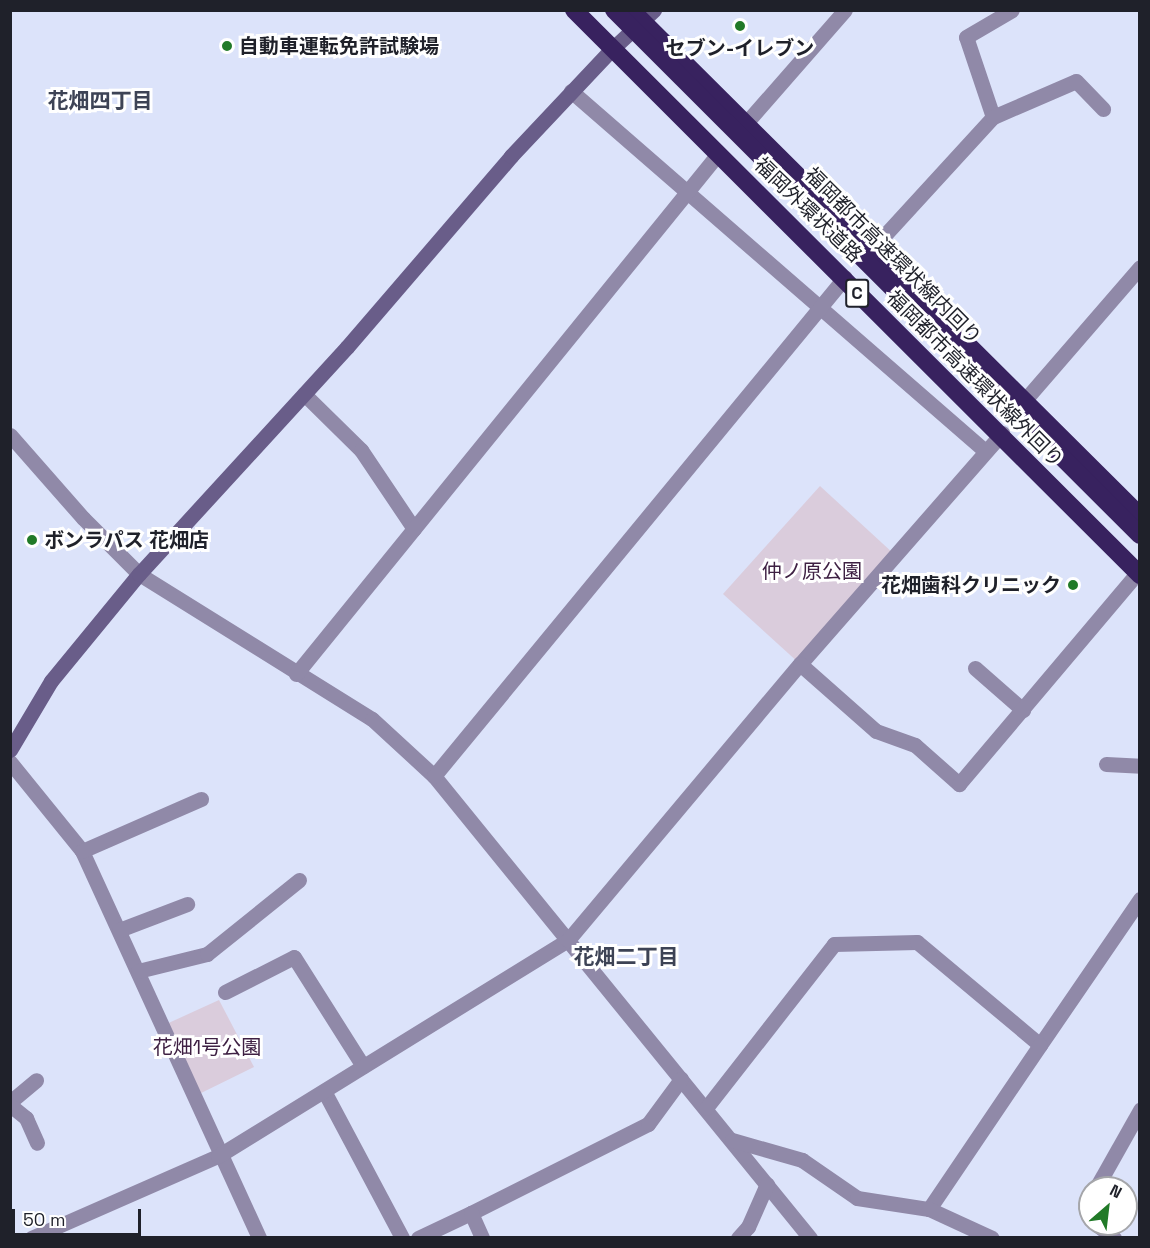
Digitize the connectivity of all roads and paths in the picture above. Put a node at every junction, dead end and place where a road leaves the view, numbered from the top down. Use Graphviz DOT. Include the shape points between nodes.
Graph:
graph roads {
  1 [pos="572,10"];
  2 [pos="614,10"];
  3 [pos="845,10"];
  4 [pos="1012,10"];
  5 [pos="642,14"];
  6 [pos="611,50"];
  7 [pos="571,92"];
  8 [pos="1103,109"];
  9 [pos="993,117"];
  10 [pos="746,123"];
  11 [pos="718,154"];
  12 [pos="688,195"];
  13 [pos="872,249"];
  14 [pos="1140,267"];
  15 [pos="845,277"];
  16 [pos="822,305"];
  17 [pos="304,394"];
  18 [pos="1024,401"];
  19 [pos="1002,433"];
  20 [pos="10,435"];
  21 [pos="984,450"];
  22 [pos="1140,516"];
  23 [pos="414,529"];
  24 [pos="1140,535"];
  25 [pos="1139,572"];
  26 [pos="140,574"];
  27 [pos="800,664"];
  28 [pos="975,668"];
  29 [pos="296,674"];
  30 [pos="1023,710"];
  31 [pos="10,750"];
  32 [pos="10,762"];
  33 [pos="1106,764"];
  34 [pos="1140,766"];
  35 [pos="434,776"];
  36 [pos="201,799"];
  37 [pos="82,851"];
  38 [pos="299,880"];
  39 [pos="1140,899"];
  40 [pos="187,904"];
  41 [pos="119,930"];
  42 [pos="568,940"];
  43 [pos="138,971"];
  44 [pos="225,992"];
  45 [pos="1040,1045"];
  46 [pos="363,1066"];
  47 [pos="681,1078"];
  48 [pos="36,1080"];
  49 [pos="324,1090"];
  50 [pos="12,1107"];
  51 [pos="706,1108"];
  52 [pos="1140,1110"];
  53 [pos="732,1140"];
  54 [pos="37,1143"];
  55 [pos="219,1156"];
  56 [pos="1103,1176"];
  57 [pos="767,1184"];
  58 [pos="929,1209"];
  59 [pos="471,1213"];
  60 [pos="31,1238"];
  61 [pos="259,1238"];
  62 [pos="402,1238"];
  63 [pos="418,1238"];
  64 [pos="482,1238"];
  65 [pos="738,1238"];
  66 [pos="810,1238"];
  67 [pos="992,1238"];
  1 -- 6 [label="highway, 福岡外環状道路"];
  1 -- 25 [label="highway, 福岡都市高速環状線外回り / C, bridge"];
  2 -- 24 [label="highway, 福岡都市高速環状線内回り / C, bridge"];
  3 -- 10 [label="street"];
  4 -- 9 [label="street" via="966,38"];
  5 -- 6 [label="street"];
  5 -- 10 [label="highway, 福岡外環状道路"];
  6 -- 7 [label="street"];
  6 -- 11 [label="highway, 福岡外環状道路"];
  7 -- 12 [label="street"];
  7 -- 17 [label="street"];
  8 -- 9 [label="street" via="1076,81"];
  9 -- 13 [label="street"];
  10 -- 13 [label="highway, 福岡外環状道路"];
  11 -- 12 [label="street"];
  11 -- 15 [label="highway, 福岡外環状道路"];
  12 -- 16 [label="street"];
  12 -- 23 [label="street"];
  13 -- 18 [label="highway, 福岡外環状道路"];
  14 -- 18 [label="street"];
  15 -- 16 [label="street"];
  15 -- 19 [label="highway, 福岡外環状道路"];
  16 -- 21 [label="street"];
  16 -- 35 [label="street"];
  17 -- 23 [label="street" via="361,450"];
  17 -- 26 [label="street"];
  18 -- 22 [label="highway, 福岡外環状道路"];
  19 -- 21 [label="street"];
  19 -- 25 [label="highway, 福岡外環状道路"];
  20 -- 26 [label="street" via="83,518"];
  21 -- 27 [label="street"];
  23 -- 29 [label="street"];
  25 -- 30 [label="street"];
  26 -- 29 [label="street"];
  26 -- 31 [label="street" via="51,681"];
  27 -- 30 [label="street" via="876,731 915,745 959,784"];
  27 -- 42 [label="street"];
  28 -- 30 [label="street"];
  29 -- 35 [label="street" via="372,719"];
  32 -- 37 [label="street"];
  33 -- 34 [label="street"];
  35 -- 42 [label="street"];
  36 -- 37 [label="street"];
  37 -- 41 [label="street"];
  38 -- 43 [label="street" via="207,954"];
  39 -- 45 [label="street"];
  40 -- 41 [label="street"];
  41 -- 43 [label="street"];
  42 -- 46 [label="street"];
  42 -- 47 [label="street"];
  43 -- 55 [label="street"];
  44 -- 46 [label="street" via="294,957"];
  45 -- 51 [label="street" via="917,942 834,944"];
  45 -- 58 [label="street"];
  46 -- 49 [label="street"];
  47 -- 51 [label="street"];
  47 -- 59 [label="street" via="648,1124"];
  48 -- 50 [label="street"];
  49 -- 55 [label="street"];
  49 -- 62 [label="street"];
  50 -- 54 [label="street" via="26,1118"];
  51 -- 53 [label="street"];
  52 -- 56 [label="street"];
  53 -- 57 [label="street"];
  53 -- 58 [label="street" via="802,1160 857,1198"];
  55 -- 60 [label="street"];
  55 -- 61 [label="street"];
  57 -- 65 [label="street" via="748,1227"];
  57 -- 66 [label="street"];
  58 -- 67 [label="street"];
  59 -- 63 [label="street"];
  59 -- 64 [label="street"];
}
